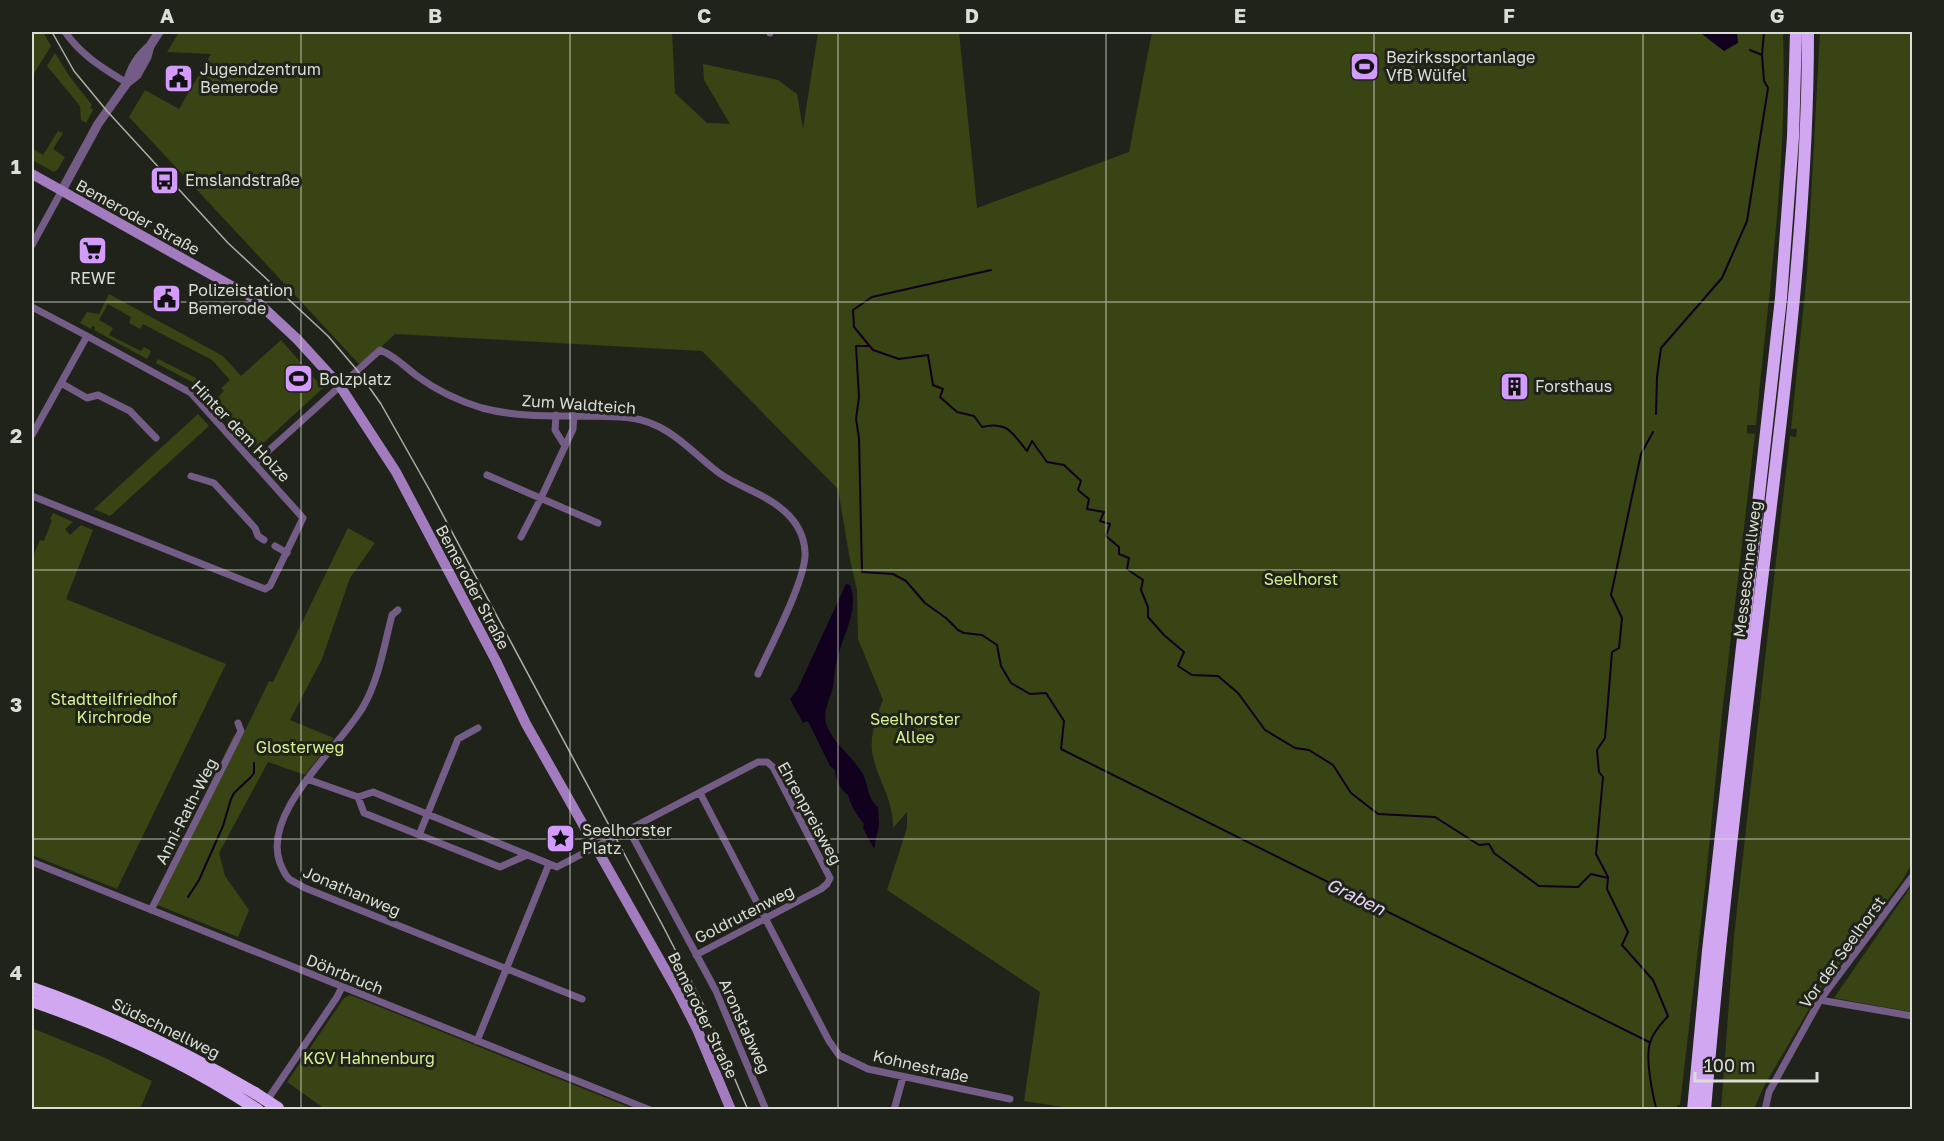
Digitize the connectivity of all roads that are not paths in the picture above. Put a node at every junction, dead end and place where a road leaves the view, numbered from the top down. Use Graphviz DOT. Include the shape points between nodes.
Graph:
graph roads {
  1 [pos="65,32"];
  2 [pos="159,32"];
  3 [pos="1796,32"];
  4 [pos="1808,32"];
  5 [pos="127,83"];
  6 [pos="32,174"];
  7 [pos="61,192"];
  8 [pos="32,245"];
  9 [pos="32,307"];
  10 [pos="87,336"];
  11 [pos="61,383"];
  12 [pos="340,386"];
  13 [pos="556,415"];
  14 [pos="574,415"];
  15 [pos="32,435"];
  16 [pos="156,438"];
  17 [pos="565,446"];
  18 [pos="255,463"];
  19 [pos="488,475"];
  20 [pos="191,476"];
  21 [pos="32,495"];
  22 [pos="541,498"];
  23 [pos="598,523"];
  24 [pos="521,537"];
  25 [pos="264,540"];
  26 [pos="275,546"];
  27 [pos="287,553"];
  28 [pos="398,609"];
  29 [pos="758,674"];
  30 [pos="237,723"];
  31 [pos="478,728"];
  32 [pos="307,779"];
  33 [pos="700,793"];
  34 [pos="358,797"];
  35 [pos="427,814"];
  36 [pos="629,830"];
  37 [pos="419,835"];
  38 [pos="595,848"];
  39 [pos="527,855"];
  40 [pos="32,862"];
  41 [pos="549,864"];
  42 [pos="1912,877"];
  43 [pos="830,878"];
  44 [pos="151,910"];
  45 [pos="766,918"];
  46 [pos="696,955"];
  47 [pos="507,968"];
  48 [pos="342,987"];
  49 [pos="32,988"];
  50 [pos="582,999"];
  51 [pos="1820,1000"];
  52 [pos="32,1001"];
  53 [pos="1912,1016"];
  54 [pos="477,1041"];
  55 [pos="903,1077"];
  56 [pos="1010,1099"];
  57 [pos="256,1104"];
  58 [pos="279,1109"];
  59 [pos="650,1110"];
  60 [pos="731,1110"];
  61 [pos="766,1110"];
  62 [pos="894,1110"];
  63 [pos="1693,1110"];
  64 [pos="1705,1110"];
  65 [pos="1765,1110"];
  1 -- 5 [label="street" via="85,56"];
  2 -- 5 [label="street" via="137,75"];
  3 -- 63 [label="highway, Messeschnellweg" via="1794,137 1780,298"];
  4 -- 64 [label="highway, Messeschnellweg" via="1806,138 1793,300"];
  5 -- 7 [label="street" via="98,124"];
  6 -- 7 [label="main road, Bemeroder Straße"];
  7 -- 8 [label="street"];
  7 -- 12 [label="main road, Bemeroder Straße" via="253,298"];
  9 -- 10 [label="street, Hinter dem Holze"];
  10 -- 11 [label="street"];
  10 -- 18 [label="street, Hinter dem Holze" via="191,393"];
  11 -- 15 [label="street"];
  11 -- 16 [label="street" via="87,398 98,395 120,405"];
  12 -- 13 [label="street, Zum Waldteich" via="380,350 394,356 430,385 466,403 501,412"];
  12 -- 18 [label="street"];
  12 -- 38 [label="main road, Bemeroder Straße" via="396,472"];
  13 -- 14 [label="street, Zum Waldteich"];
  13 -- 17 [label="street" via="555,430"];
  14 -- 17 [label="street"];
  14 -- 29 [label="street, Zum Waldteich" via="634,419 656,425 676,436 727,478 776,504 796,525 805,552 804,566"];
  17 -- 22 [label="street"];
  18 -- 27 [label="street, Hinter dem Holze" via="303,518"];
  19 -- 22 [label="street"];
  20 -- 25 [label="street" via="214,483"];
  21 -- 27 [label="street, Hinter dem Holze" via="263,589 270,586"];
  22 -- 23 [label="street"];
  22 -- 24 [label="street"];
  26 -- 27 [label="street"];
  28 -- 32 [label="street" via="392,615 374,685 363,708"];
  30 -- 44 [label="street, Anni-Rath-Weg" via="241,731"];
  31 -- 35 [label="street" via="458,739"];
  32 -- 34 [label="street"];
  32 -- 47 [label="street, Jonathanweg" via="291,804 277,842 278,858 288,878"];
  33 -- 36 [label="street"];
  33 -- 43 [label="street, Ehrenpreisweg" via="758,762 766,762"];
  33 -- 45 [label="street, Kohnestraße"];
  34 -- 35 [label="street" via="373,792"];
  34 -- 37 [label="street" via="364,813"];
  35 -- 37 [label="street"];
  35 -- 39 [label="street"];
  36 -- 38 [label="street"];
  36 -- 46 [label="street, Goldrutenweg"];
  37 -- 39 [label="street" via="500,867"];
  38 -- 41 [label="street" via="557,867"];
  38 -- 60 [label="main road, Bemeroder Straße" via="678,992"];
  39 -- 41 [label="street"];
  40 -- 44 [label="street, Döhrbruch"];
  41 -- 47 [label="street"];
  42 -- 51 [label="street, Vor der Seelhorst"];
  43 -- 45 [label="street, Goldrutenweg" via="821,889"];
  44 -- 48 [label="street, Döhrbruch"];
  45 -- 46 [label="street, Goldrutenweg"];
  45 -- 55 [label="street, Kohnestraße" via="839,1054 868,1069"];
  46 -- 61 [label="street, Aronstabweg" via="716,991"];
  47 -- 50 [label="street"];
  47 -- 54 [label="street"];
  48 -- 54 [label="street, Döhrbruch"];
  48 -- 57 [label="street"];
  49 -- 57 [label="highway, Südschnellweg" via="163,1043"];
  51 -- 53 [label="street"];
  51 -- 65 [label="street, Vor der Seelhorst" via="1769,1092"];
  52 -- 57 [label="highway, Südschnellweg" via="158,1054"];
  54 -- 59 [label="street, Döhrbruch"];
  55 -- 56 [label="street, Kohnestraße"];
  55 -- 62 [label="street"];
  57 -- 58 [label="highway, Südschnellweg, bridge"];
}
